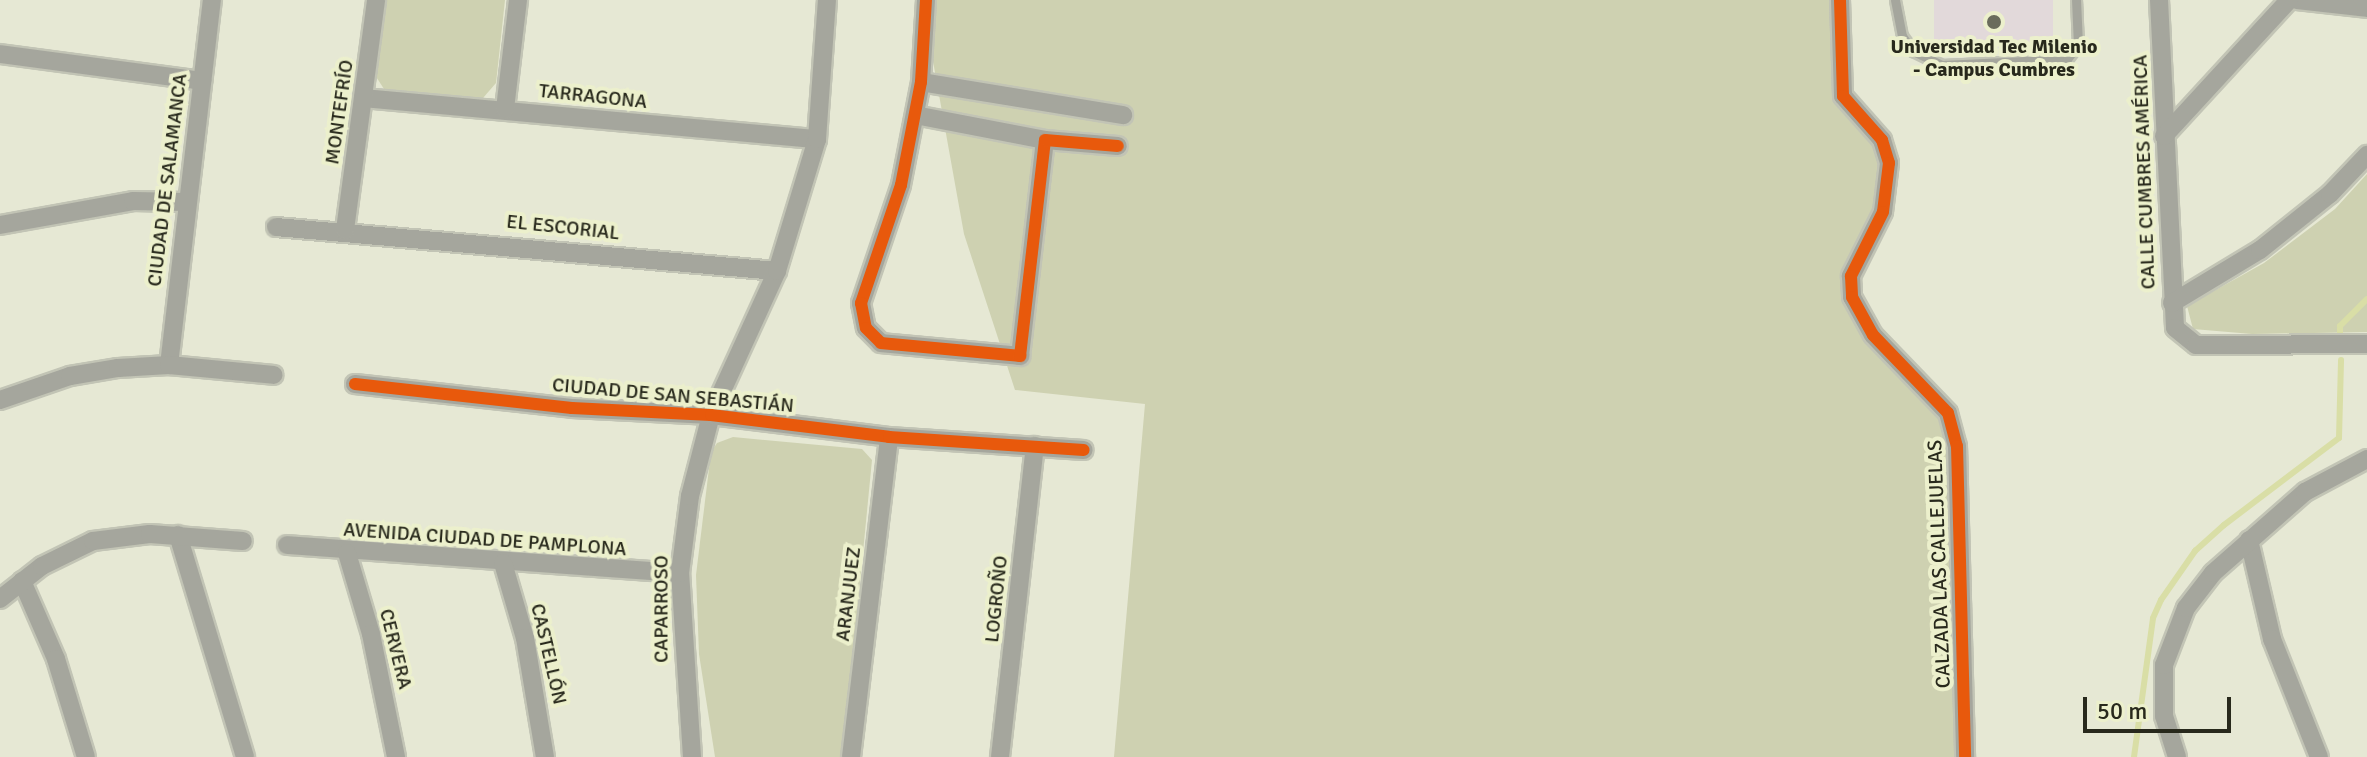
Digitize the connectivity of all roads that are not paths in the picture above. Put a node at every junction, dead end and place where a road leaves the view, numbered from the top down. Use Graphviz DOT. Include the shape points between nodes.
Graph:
graph roads {
  1 [pos="212,0"];
  2 [pos="376,0"];
  3 [pos="518,0"];
  4 [pos="827,0"];
  5 [pos="926,0"];
  6 [pos="1840,0"];
  7 [pos="1895,0"];
  8 [pos="2076,0"];
  9 [pos="2159,0"];
  10 [pos="2289,0"];
  11 [pos="2297,0"];
  12 [pos="2367,8"];
  13 [pos="0,54"];
  14 [pos="202,81"];
  15 [pos="921,82"];
  16 [pos="363,98"];
  17 [pos="505,109"];
  18 [pos="915,115"];
  19 [pos="1123,115"];
  20 [pos="2164,136"];
  21 [pos="817,139"];
  22 [pos="1045,140"];
  23 [pos="1118,146"];
  24 [pos="2367,155"];
  25 [pos="185,202"];
  26 [pos="0,225"];
  27 [pos="276,227"];
  28 [pos="345,230"];
  29 [pos="777,271"];
  30 [pos="2172,303"];
  31 [pos="2367,344"];
  32 [pos="169,365"];
  33 [pos="274,375"];
  34 [pos="355,384"];
  35 [pos="0,400"];
  36 [pos="711,415"];
  37 [pos="889,437"];
  38 [pos="1035,446"];
  39 [pos="1084,450"];
  40 [pos="2367,459"];
  41 [pos="178,535"];
  42 [pos="2249,540"];
  43 [pos="243,541"];
  44 [pos="287,545"];
  45 [pos="347,553"];
  46 [pos="503,563"];
  47 [pos="680,573"];
  48 [pos="22,581"];
  49 [pos="0,599"];
  50 [pos="86,757"];
  51 [pos="245,757"];
  52 [pos="396,757"];
  53 [pos="545,757"];
  54 [pos="692,757"];
  55 [pos="851,757"];
  56 [pos="1000,757"];
  57 [pos="1965,757"];
  58 [pos="2177,757"];
  59 [pos="2319,757"];
  1 -- 14 [label="street, CIUDAD DE SALAMANCA"];
  2 -- 16 [label="street, MONTEFRÍO"];
  3 -- 17 [label="street"];
  4 -- 21 [label="street, CAPARROSO"];
  5 -- 15 [label="street"];
  6 -- 57 [label="street, CALZADA LAS CALLEJUELAS" via="1843,96 1882,140 1889,163 1888,195 1851,276 1852,297 1873,335 1941,404 1957,446"];
  7 -- 8 [label="lane" via="1902,36 1913,51 1942,65 2067,59 2078,45"];
  9 -- 20 [label="street, CALLE CUMBRES AMÉRICA"];
  10 -- 20 [label="street"];
  11 -- 12 [label="street"];
  13 -- 14 [label="street"];
  14 -- 25 [label="street, CIUDAD DE SALAMANCA"];
  15 -- 18 [label="street"];
  15 -- 19 [label="street"];
  16 -- 17 [label="street, TARRAGONA"];
  16 -- 28 [label="street, MONTEFRÍO"];
  17 -- 21 [label="street, TARRAGONA"];
  18 -- 22 [label="street"];
  18 -- 22 [label="street" via="901,185 861,303 866,328 881,343 1020,356"];
  20 -- 30 [label="street, CALLE CUMBRES AMÉRICA"];
  21 -- 29 [label="street, CAPARROSO"];
  22 -- 23 [label="street"];
  24 -- 30 [label="street" via="2330,194 2272,241"];
  25 -- 26 [label="street" via="133,201"];
  25 -- 32 [label="street, CIUDAD DE SALAMANCA"];
  27 -- 28 [label="street, EL ESCORIAL"];
  28 -- 29 [label="street, EL ESCORIAL"];
  29 -- 36 [label="street, CAPARROSO"];
  30 -- 31 [label="street, CALLE CUMBRES AMÉRICA" via="2175,328 2196,345"];
  32 -- 33 [label="street"];
  32 -- 35 [label="street" via="70,376"];
  34 -- 36 [label="street, CIUDAD DE SAN SEBASTIÁN" via="572,408"];
  36 -- 37 [label="street, CIUDAD DE SAN SEBASTIÁN"];
  36 -- 47 [label="street, CAPARROSO" via="690,496"];
  37 -- 38 [label="street, CIUDAD DE SAN SEBASTIÁN"];
  37 -- 55 [label="street, ARANJUEZ"];
  38 -- 39 [label="street, CIUDAD DE SAN SEBASTIÁN"];
  38 -- 56 [label="street, LOGROÑO"];
  40 -- 42 [label="street" via="2305,492"];
  41 -- 43 [label="street"];
  41 -- 48 [label="street" via="123,534 93,541"];
  41 -- 51 [label="street"];
  42 -- 58 [label="street" via="2186,608 2164,665 2164,716"];
  42 -- 59 [label="street" via="2272,639"];
  44 -- 45 [label="street, AVENIDA CIUDAD DE PAMPLONA"];
  45 -- 46 [label="street, AVENIDA CIUDAD DE PAMPLONA"];
  45 -- 52 [label="street, CERVERA" via="371,634"];
  46 -- 47 [label="street, AVENIDA CIUDAD DE PAMPLONA"];
  46 -- 53 [label="street, CASTELLÓN" via="525,638"];
  47 -- 54 [label="street, CAPARROSO"];
  48 -- 49 [label="street"];
  48 -- 50 [label="street" via="56,659"];
}
